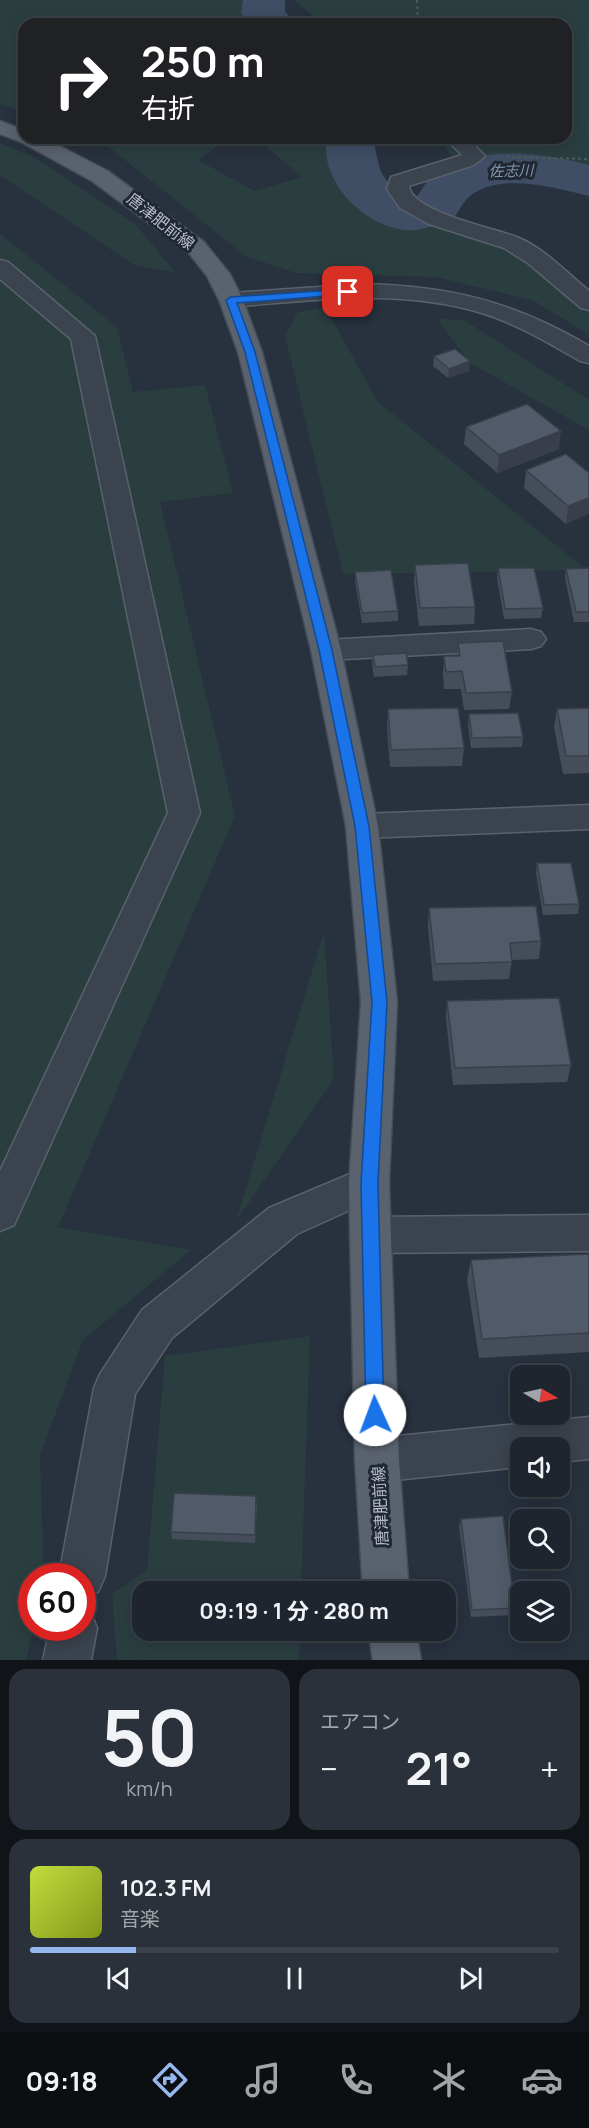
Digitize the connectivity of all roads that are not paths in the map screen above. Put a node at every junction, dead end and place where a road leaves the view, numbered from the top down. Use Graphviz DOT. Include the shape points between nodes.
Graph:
graph roads {
  1 [pos="0,127"];
  2 [pos="18,134"];
  3 [pos="39,144"];
  4 [pos="462,144"];
  5 [pos="0,267"];
  6 [pos="231,300"];
  7 [pos="589,303"];
  8 [pos="589,356"];
  9 [pos="531,639"];
  10 [pos="326,650"];
  11 [pos="589,817"];
  12 [pos="362,826"];
  13 [pos="369,1183"];
  14 [pos="0,1213"];
  15 [pos="589,1233"];
  16 [pos="370,1235"];
  17 [pos="589,1438"];
  18 [pos="377,1460"];
  19 [pos="84,1563"];
  20 [pos="385,1581"];
  21 [pos="71,1641"];
  22 [pos="394,1641"];
  23 [pos="67,1660"];
  24 [pos="397,1660"];
  1 -- 2 [label="main road, 唐津肥前線"];
  3 -- 6 [label="main road, 唐津肥前線" via="100,176 196,247 218,274"];
  4 -- 7 [label="street" via="475,156 399,182 398,189 408,204 437,219 512,243"];
  5 -- 14 [label="street" via="83,336 184,813"];
  6 -- 8 [label="street" via="327,291 444,297 488,307 544,329"];
  6 -- 10 [label="main road, 唐津肥前線" via="250,352"];
  9 -- 10 [label="street"];
  10 -- 12 [label="main road, 唐津肥前線"];
  11 -- 12 [label="street"];
  12 -- 13 [label="main road, 唐津肥前線" via="379,1002"];
  13 -- 16 [label="main road, 唐津肥前線"];
  13 -- 19 [label="street" via="283,1221 157,1324 115,1388"];
  15 -- 16 [label="street"];
  16 -- 18 [label="main road, 唐津肥前線"];
  17 -- 18 [label="street"];
  18 -- 20 [label="main road, 唐津肥前線"];
  21 -- 23 [label="street"];
  22 -- 24 [label="main road"];
}
